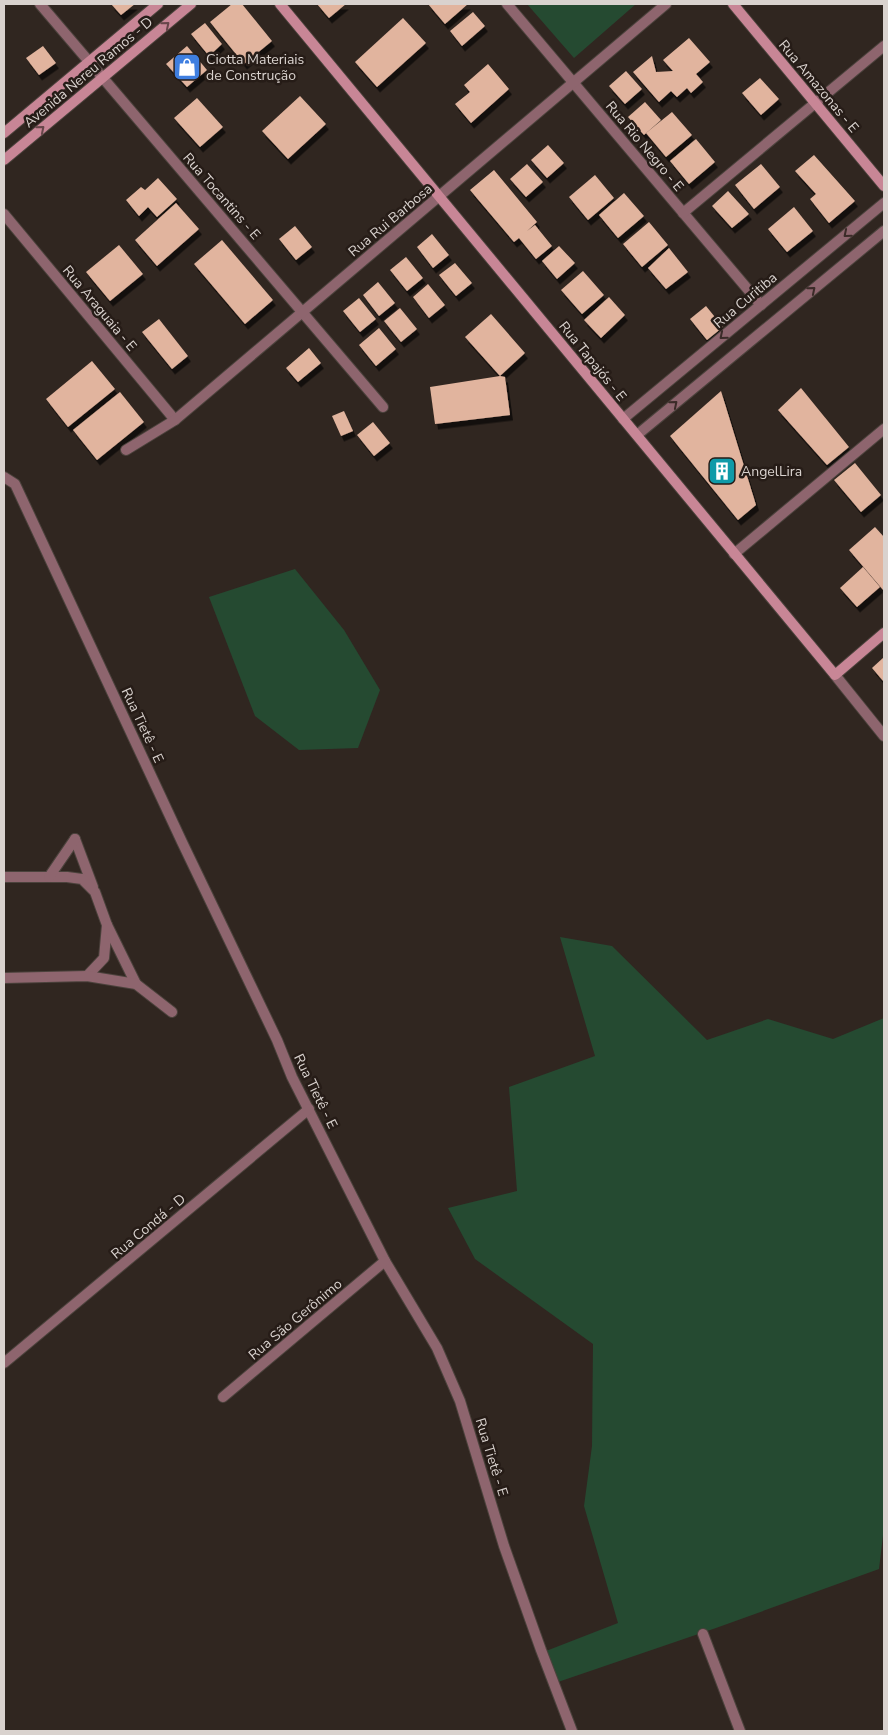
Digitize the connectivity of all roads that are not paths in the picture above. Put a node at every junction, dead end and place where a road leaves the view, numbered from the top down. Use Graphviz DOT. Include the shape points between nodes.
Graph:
graph roads {
  1 [pos="40,4"];
  2 [pos="158,4"];
  3 [pos="191,4"];
  4 [pos="280,4"];
  5 [pos="507,4"];
  6 [pos="666,4"];
  7 [pos="733,4"];
  8 [pos="884,46"];
  9 [pos="88,62"];
  10 [pos="102,78"];
  11 [pos="573,82"];
  12 [pos="815,103"];
  13 [pos="4,133"];
  14 [pos="4,160"];
  15 [pos="884,186"];
  16 [pos="440,196"];
  17 [pos="884,203"];
  18 [pos="683,213"];
  19 [pos="4,214"];
  20 [pos="884,231"];
  21 [pos="761,305"];
  22 [pos="303,312"];
  23 [pos="383,407"];
  24 [pos="623,419"];
  25 [pos="175,420"];
  26 [pos="884,429"];
  27 [pos="637,435"];
  28 [pos="126,450"];
  29 [pos="4,476"];
  30 [pos="734,554"];
  31 [pos="884,633"];
  32 [pos="834,675"];
  33 [pos="884,736"];
  34 [pos="4,877"];
  35 [pos="48,877"];
  36 [pos="95,892"];
  37 [pos="107,925"];
  38 [pos="87,976"];
  39 [pos="4,978"];
  40 [pos="136,984"];
  41 [pos="172,1012"];
  42 [pos="309,1109"];
  43 [pos="385,1261"];
  44 [pos="4,1363"];
  45 [pos="223,1397"];
  46 [pos="703,1634"];
  47 [pos="572,1731"];
  48 [pos="740,1731"];
  1 -- 9 [label="street, Rua Tocantins - E"];
  2 -- 9 [label="street, Avenida Nereu Ramos - D"];
  10 -- 3 [label="street, Avenida Nereu Ramos - D, one-way"];
  4 -- 16 [label="street, Rua Tapajós - E"];
  5 -- 11 [label="street, Rua Rio Negro - E"];
  6 -- 11 [label="street, Rua Rui Barbosa"];
  7 -- 12 [label="street, Rua Amazonas - E"];
  8 -- 12 [label="street"];
  9 -- 10 [label="street, Rua Tocantins - E"];
  9 -- 13 [label="street, Avenida Nereu Ramos - D"];
  14 -- 10 [label="street, Avenida Nereu Ramos - D, one-way"];
  10 -- 22 [label="street, Rua Tocantins - E"];
  11 -- 16 [label="street, Rua Rui Barbosa"];
  11 -- 18 [label="street, Rua Rio Negro - E"];
  12 -- 15 [label="street, Rua Amazonas - E"];
  12 -- 18 [label="street"];
  16 -- 22 [label="street, Rua Rui Barbosa"];
  16 -- 24 [label="street, Rua Tapajós - E"];
  17 -- 21 [label="street, Rua Curitiba, one-way"];
  18 -- 21 [label="street, Rua Rio Negro - E"];
  19 -- 25 [label="street, Rua Araguaia - E"];
  27 -- 20 [label="street, one-way"];
  21 -- 24 [label="street, Rua Curitiba, one-way"];
  22 -- 23 [label="street, Rua Tocantins - E"];
  22 -- 25 [label="street, Rua Rui Barbosa"];
  24 -- 27 [label="street, Rua Tapajós - E"];
  25 -- 28 [label="street, Rua Rui Barbosa"];
  26 -- 30 [label="street"];
  27 -- 30 [label="street, Rua Tapajós - E"];
  29 -- 42 [label="street, Rua Tietê - E" via="15,484"];
  30 -- 32 [label="street, Rua Tapajós - E"];
  31 -- 32 [label="street"];
  32 -- 33 [label="street, Rua Tapajós - E"];
  34 -- 35 [label="street"];
  35 -- 36 [label="street" via="82,879"];
  35 -- 36 [label="street" via="75,840"];
  36 -- 37 [label="street"];
  37 -- 38 [label="street" via="104,958"];
  37 -- 40 [label="street"];
  38 -- 39 [label="street"];
  38 -- 40 [label="street"];
  40 -- 41 [label="street"];
  42 -- 43 [label="street, Rua Tietê - E"];
  42 -- 44 [label="street, Rua Condá - D"];
  43 -- 45 [label="street, Rua São Gerônimo"];
  43 -- 47 [label="street, Rua Tietê - E" via="437,1348 460,1401 504,1546"];
  46 -- 48 [label="street"];
}
